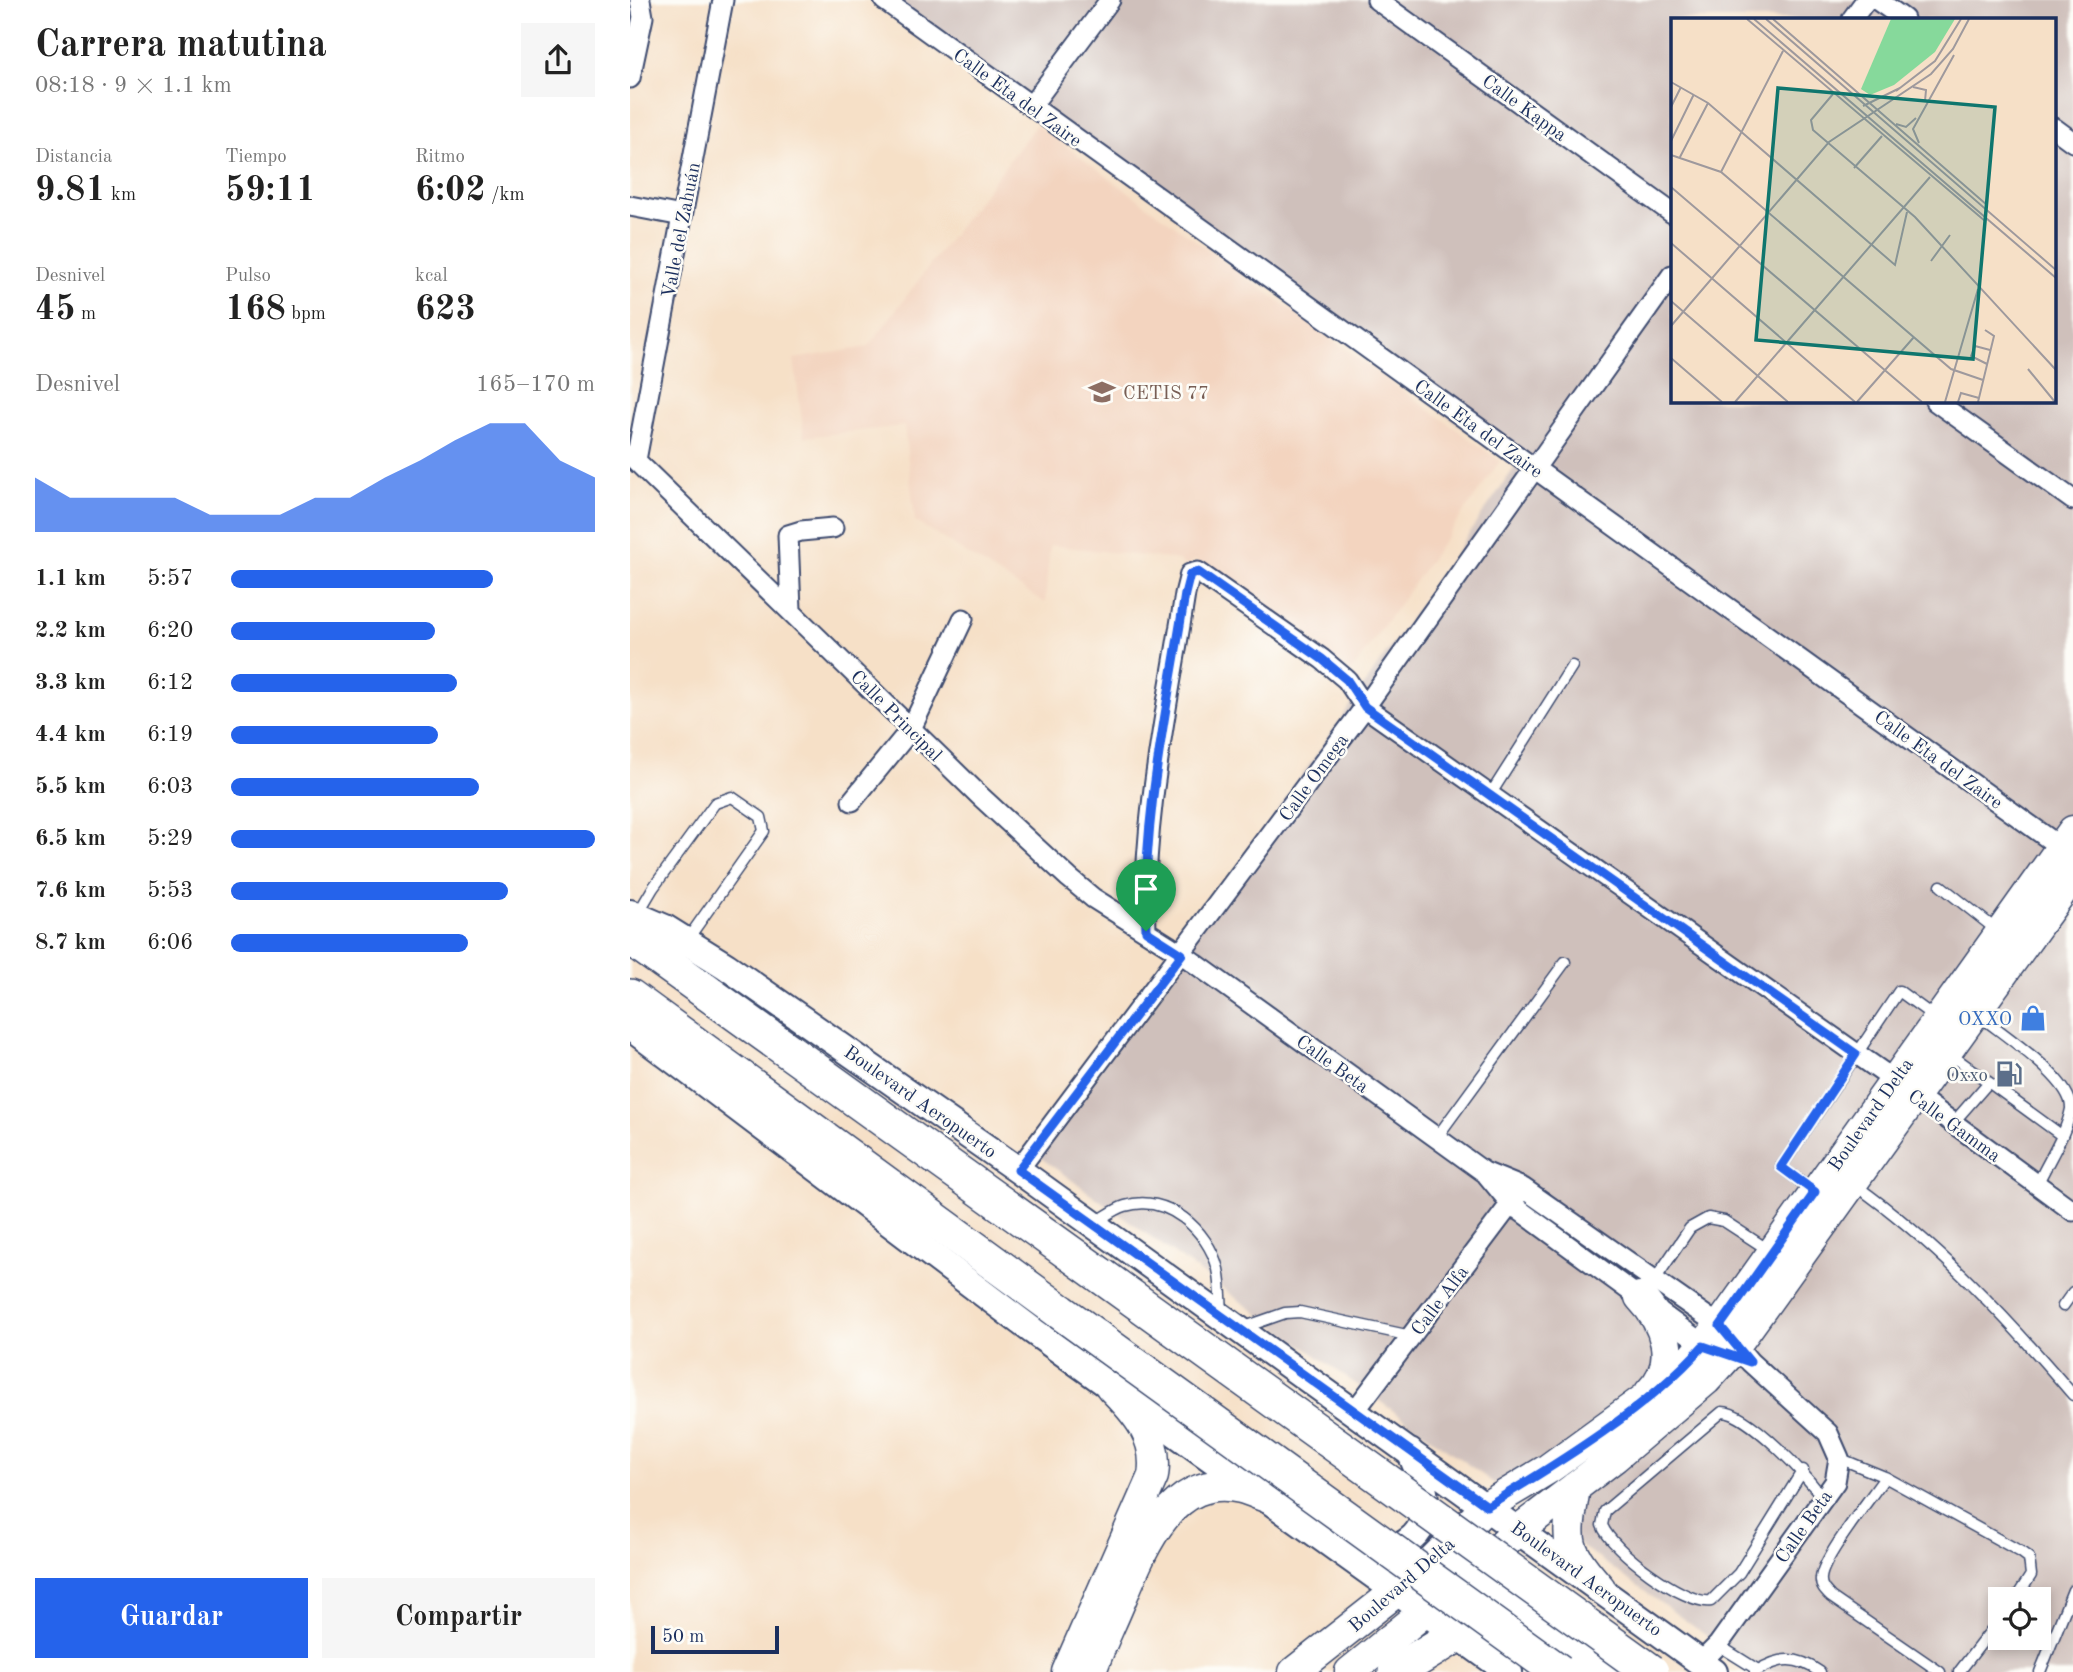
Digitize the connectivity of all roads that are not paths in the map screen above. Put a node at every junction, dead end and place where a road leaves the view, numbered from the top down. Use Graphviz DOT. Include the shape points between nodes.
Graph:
graph roads {
  1 [pos="640,0"];
  2 [pos="723,0"];
  3 [pos="884,0"];
  4 [pos="1110,0"];
  5 [pos="1377,0"];
  6 [pos="1866,0"];
  7 [pos="1877,0"];
  8 [pos="1853,18"];
  9 [pos="1903,18"];
  10 [pos="630,78"];
  11 [pos="1031,106"];
  12 [pos="2056,129"];
  13 [pos="2073,142"];
  14 [pos="630,206"];
  15 [pos="1671,212"];
  16 [pos="682,216"];
  17 [pos="1671,276"];
  18 [pos="1936,402"];
  19 [pos="633,458"];
  20 [pos="1533,467"];
  21 [pos="2073,500"];
  22 [pos="833,528"];
  23 [pos="791,610"];
  24 [pos="964,618"];
  25 [pos="1572,666"];
  26 [pos="1365,707"];
  27 [pos="911,729"];
  28 [pos="1490,795"];
  29 [pos="852,800"];
  30 [pos="2069,845"];
  31 [pos="2073,876"];
  32 [pos="1941,886"];
  33 [pos="632,923"];
  34 [pos="1146,931"];
  35 [pos="1999,932"];
  36 [pos="677,953"];
  37 [pos="1182,954"];
  38 [pos="1565,962"];
  39 [pos="630,997"];
  40 [pos="1976,1012"];
  41 [pos="1937,1018"];
  42 [pos="630,1027"];
  43 [pos="1947,1052"];
  44 [pos="1856,1054"];
  45 [pos="1988,1083"];
  46 [pos="1905,1087"];
  47 [pos="1953,1124"];
  48 [pos="2061,1135"];
  49 [pos="1437,1138"];
  50 [pos="1018,1170"];
  51 [pos="1484,1172"];
  52 [pos="1852,1183"];
  53 [pos="2037,1185"];
  54 [pos="1523,1188"];
  55 [pos="1815,1192"];
  56 [pos="1511,1204"];
  57 [pos="2073,1211"];
  58 [pos="1091,1225"];
  59 [pos="1772,1252"];
  60 [pos="1647,1289"];
  61 [pos="2073,1292"];
  62 [pos="2063,1306"];
  63 [pos="1231,1323"];
  64 [pos="1412,1336"];
  65 [pos="1728,1347"];
  66 [pos="1111,1387"];
  67 [pos="2073,1395"];
  68 [pos="1641,1401"];
  69 [pos="1354,1412"];
  70 [pos="1410,1452"];
  71 [pos="1839,1458"];
  72 [pos="1803,1470"];
  73 [pos="1885,1477"];
  74 [pos="1575,1487"];
  75 [pos="1272,1499"];
  76 [pos="1823,1499"];
  77 [pos="1487,1506"];
  78 [pos="1520,1529"];
  79 [pos="1324,1539"];
  80 [pos="1470,1574"];
  81 [pos="1409,1582"];
  82 [pos="2023,1587"];
  83 [pos="1600,1588"];
  84 [pos="2073,1590"];
  85 [pos="1502,1601"];
  86 [pos="1423,1610"];
  87 [pos="1458,1634"];
  88 [pos="1988,1635"];
  89 [pos="1711,1660"];
  90 [pos="1503,1667"];
  91 [pos="1757,1671"];
  92 [pos="1067,1672"];
  93 [pos="1091,1672"];
  94 [pos="1294,1672"];
  95 [pos="1350,1672"];
  96 [pos="1396,1672"];
  97 [pos="1559,1672"];
  98 [pos="1602,1672"];
  99 [pos="1651,1672"];
  100 [pos="1820,1672"];
  101 [pos="1940,1672"];
  102 [pos="1959,1672"];
  103 [pos="2040,1672"];
  1 -- 10 [label="street" via="643,17"];
  2 -- 16 [label="street, Valle del Zahuán"];
  3 -- 11 [label="street, Calle Eta del Zaire"];
  4 -- 11 [label="street"];
  5 -- 15 [label="street, Calle Kappa"];
  6 -- 8 [label="street"];
  7 -- 9 [label="street"];
  11 -- 20 [label="street, Calle Eta del Zaire"];
  12 -- 13 [label="street"];
  14 -- 16 [label="street"];
  16 -- 19 [label="street, Valle del Zahuán"];
  17 -- 20 [label="street, Calle Omega"];
  18 -- 21 [label="street"];
  19 -- 23 [label="street, Calle Principal"];
  20 -- 26 [label="street, Calle Omega"];
  20 -- 30 [label="street, Calle Eta del Zaire"];
  22 -- 23 [label="street" via="788,535"];
  23 -- 27 [label="street, Calle Principal"];
  24 -- 27 [label="street"];
  25 -- 28 [label="lane"];
  26 -- 28 [label="street, Calle Gamma"];
  26 -- 34 [label="street, Calle Gamma" via="1347,680 1322,659 1214,580 1190,574 1151,813"];
  26 -- 37 [label="street, Calle Omega"];
  27 -- 29 [label="street"];
  27 -- 34 [label="street, Calle Principal" via="1069,878"];
  28 -- 44 [label="street, Calle Gamma"];
  30 -- 35 [label="main road, Boulevard Delta"];
  31 -- 40 [label="main road, Boulevard Delta"];
  32 -- 35 [label="lane"];
  33 -- 36 [label="highway, Boulevard Aeropuerto"];
  33 -- 36 [label="lane" via="710,809 718,800 732,797 761,817 764,831"];
  34 -- 37 [label="street, Calle Principal"];
  35 -- 41 [label="main road, Boulevard Delta"];
  36 -- 50 [label="street, Boulevard Aeropuerto"];
  36 -- 99 [label="highway, Boulevard Aeropuerto, bridge" via="1103,1277"];
  37 -- 49 [label="street, Calle Beta"];
  37 -- 50 [label="street, Calle Omega"];
  38 -- 49 [label="lane"];
  39 -- 97 [label="highway, bridge"];
  40 -- 43 [label="main road, Boulevard Delta"];
  40 -- 48 [label="lane" via="2063,1083 2071,1101"];
  41 -- 44 [label="lane" via="1899,991"];
  41 -- 46 [label="main road, Boulevard Delta"];
  42 -- 66 [label="street"];
  43 -- 45 [label="lane"];
  43 -- 46 [label="main road, Boulevard Delta"];
  44 -- 46 [label="street, Calle Gamma"];
  44 -- 55 [label="lane" via="1781,1167"];
  45 -- 47 [label="lane"];
  45 -- 48 [label="lane"];
  46 -- 47 [label="street, Calle Gamma"];
  46 -- 52 [label="main road, Boulevard Delta"];
  46 -- 55 [label="main road, Boulevard Delta"];
  47 -- 53 [label="street, Calle Gamma"];
  48 -- 53 [label="lane"];
  49 -- 51 [label="street, Calle Beta"];
  50 -- 58 [label="street, Boulevard Aeropuerto"];
  51 -- 54 [label="street, Calle Beta"];
  51 -- 56 [label="street, Calle Beta"];
  52 -- 65 [label="main road, Boulevard Delta"];
  52 -- 67 [label="lane" via="1971,1284"];
  53 -- 57 [label="street, Calle Gamma"];
  54 -- 56 [label="street, Calle Alfa"];
  54 -- 60 [label="street, Calle Beta"];
  55 -- 59 [label="main road, Boulevard Delta"];
  56 -- 60 [label="street, Calle Beta"];
  56 -- 64 [label="street, Calle Alfa"];
  58 -- 63 [label="street, Boulevard Aeropuerto"];
  58 -- 63 [label="lane" via="1124,1206 1172,1209 1206,1240"];
  59 -- 60 [label="lane" via="1724,1221 1708,1218 1690,1228"];
  59 -- 65 [label="main road, Boulevard Delta"];
  60 -- 65 [label="street, Calle Beta"];
  60 -- 65 [label="street, Calle Beta"];
  60 -- 68 [label="main road" via="1663,1327 1666,1352 1661,1381"];
  61 -- 62 [label="lane"];
  63 -- 64 [label="lane" via="1300,1312"];
  63 -- 69 [label="street, Boulevard Aeropuerto"];
  64 -- 69 [label="street, Calle Alfa"];
  65 -- 68 [label="main road, Boulevard Delta"];
  65 -- 71 [label="street, Calle Beta" via="1828,1433"];
  65 -- 74 [label="main road, Boulevard Delta" via="1680,1402"];
  66 -- 75 [label="street"];
  66 -- 92 [label="main road" via="1149,1433 1153,1476"];
  68 -- 77 [label="main road, Boulevard Delta" via="1548,1469"];
  69 -- 70 [label="street, Boulevard Aeropuerto"];
  70 -- 77 [label="street, Boulevard Aeropuerto"];
  70 -- 79 [label="street" via="1428,1508 1423,1524 1406,1543 1371,1552"];
  71 -- 73 [label="lane"];
  71 -- 76 [label="street, Calle Beta" via="1835,1482"];
  72 -- 72 [label="lane" via="1745,1422 1722,1412 1605,1511 1602,1525 1616,1546 1678,1592 1693,1600 1711,1601 1739,1573"];
  72 -- 76 [label="lane"];
  73 -- 82 [label="lane" via="2029,1558 2031,1575"];
  73 -- 101 [label="lane" via="1830,1556 1821,1584 1831,1597"];
  74 -- 78 [label="main road, Boulevard Delta"];
  74 -- 83 [label="main road" via="1569,1544 1577,1563"];
  75 -- 79 [label="street"];
  75 -- 93 [label="main road" via="1240,1488 1220,1487 1194,1494 1170,1510 1141,1552"];
  76 -- 89 [label="street, Calle Beta"];
  77 -- 78 [label="street, Boulevard Aeropuerto"];
  77 -- 81 [label="main road, Boulevard Delta"];
  78 -- 80 [label="main road, Boulevard Delta"];
  78 -- 83 [label="street, Boulevard Aeropuerto"];
  79 -- 81 [label="street"];
  80 -- 81 [label="highway" via="1444,1567"];
  80 -- 85 [label="highway"];
  80 -- 86 [label="main road, Boulevard Delta"];
  81 -- 86 [label="street"];
  81 -- 94 [label="main road, Boulevard Delta"];
  83 -- 85 [label="street" via="1548,1576 1523,1585"];
  83 -- 89 [label="street, Boulevard Aeropuerto"];
  84 -- 103 [label="lane"];
  85 -- 87 [label="highway"];
  85 -- 90 [label="street" via="1489,1639 1490,1650"];
  85 -- 98 [label="highway"];
  86 -- 87 [label="street"];
  86 -- 95 [label="main road, Boulevard Delta"];
  87 -- 90 [label="street"];
  87 -- 96 [label="highway"];
  88 -- 102 [label="lane"];
  89 -- 91 [label="lane"];
  91 -- 100 [label="lane" via="1788,1658"];
}
